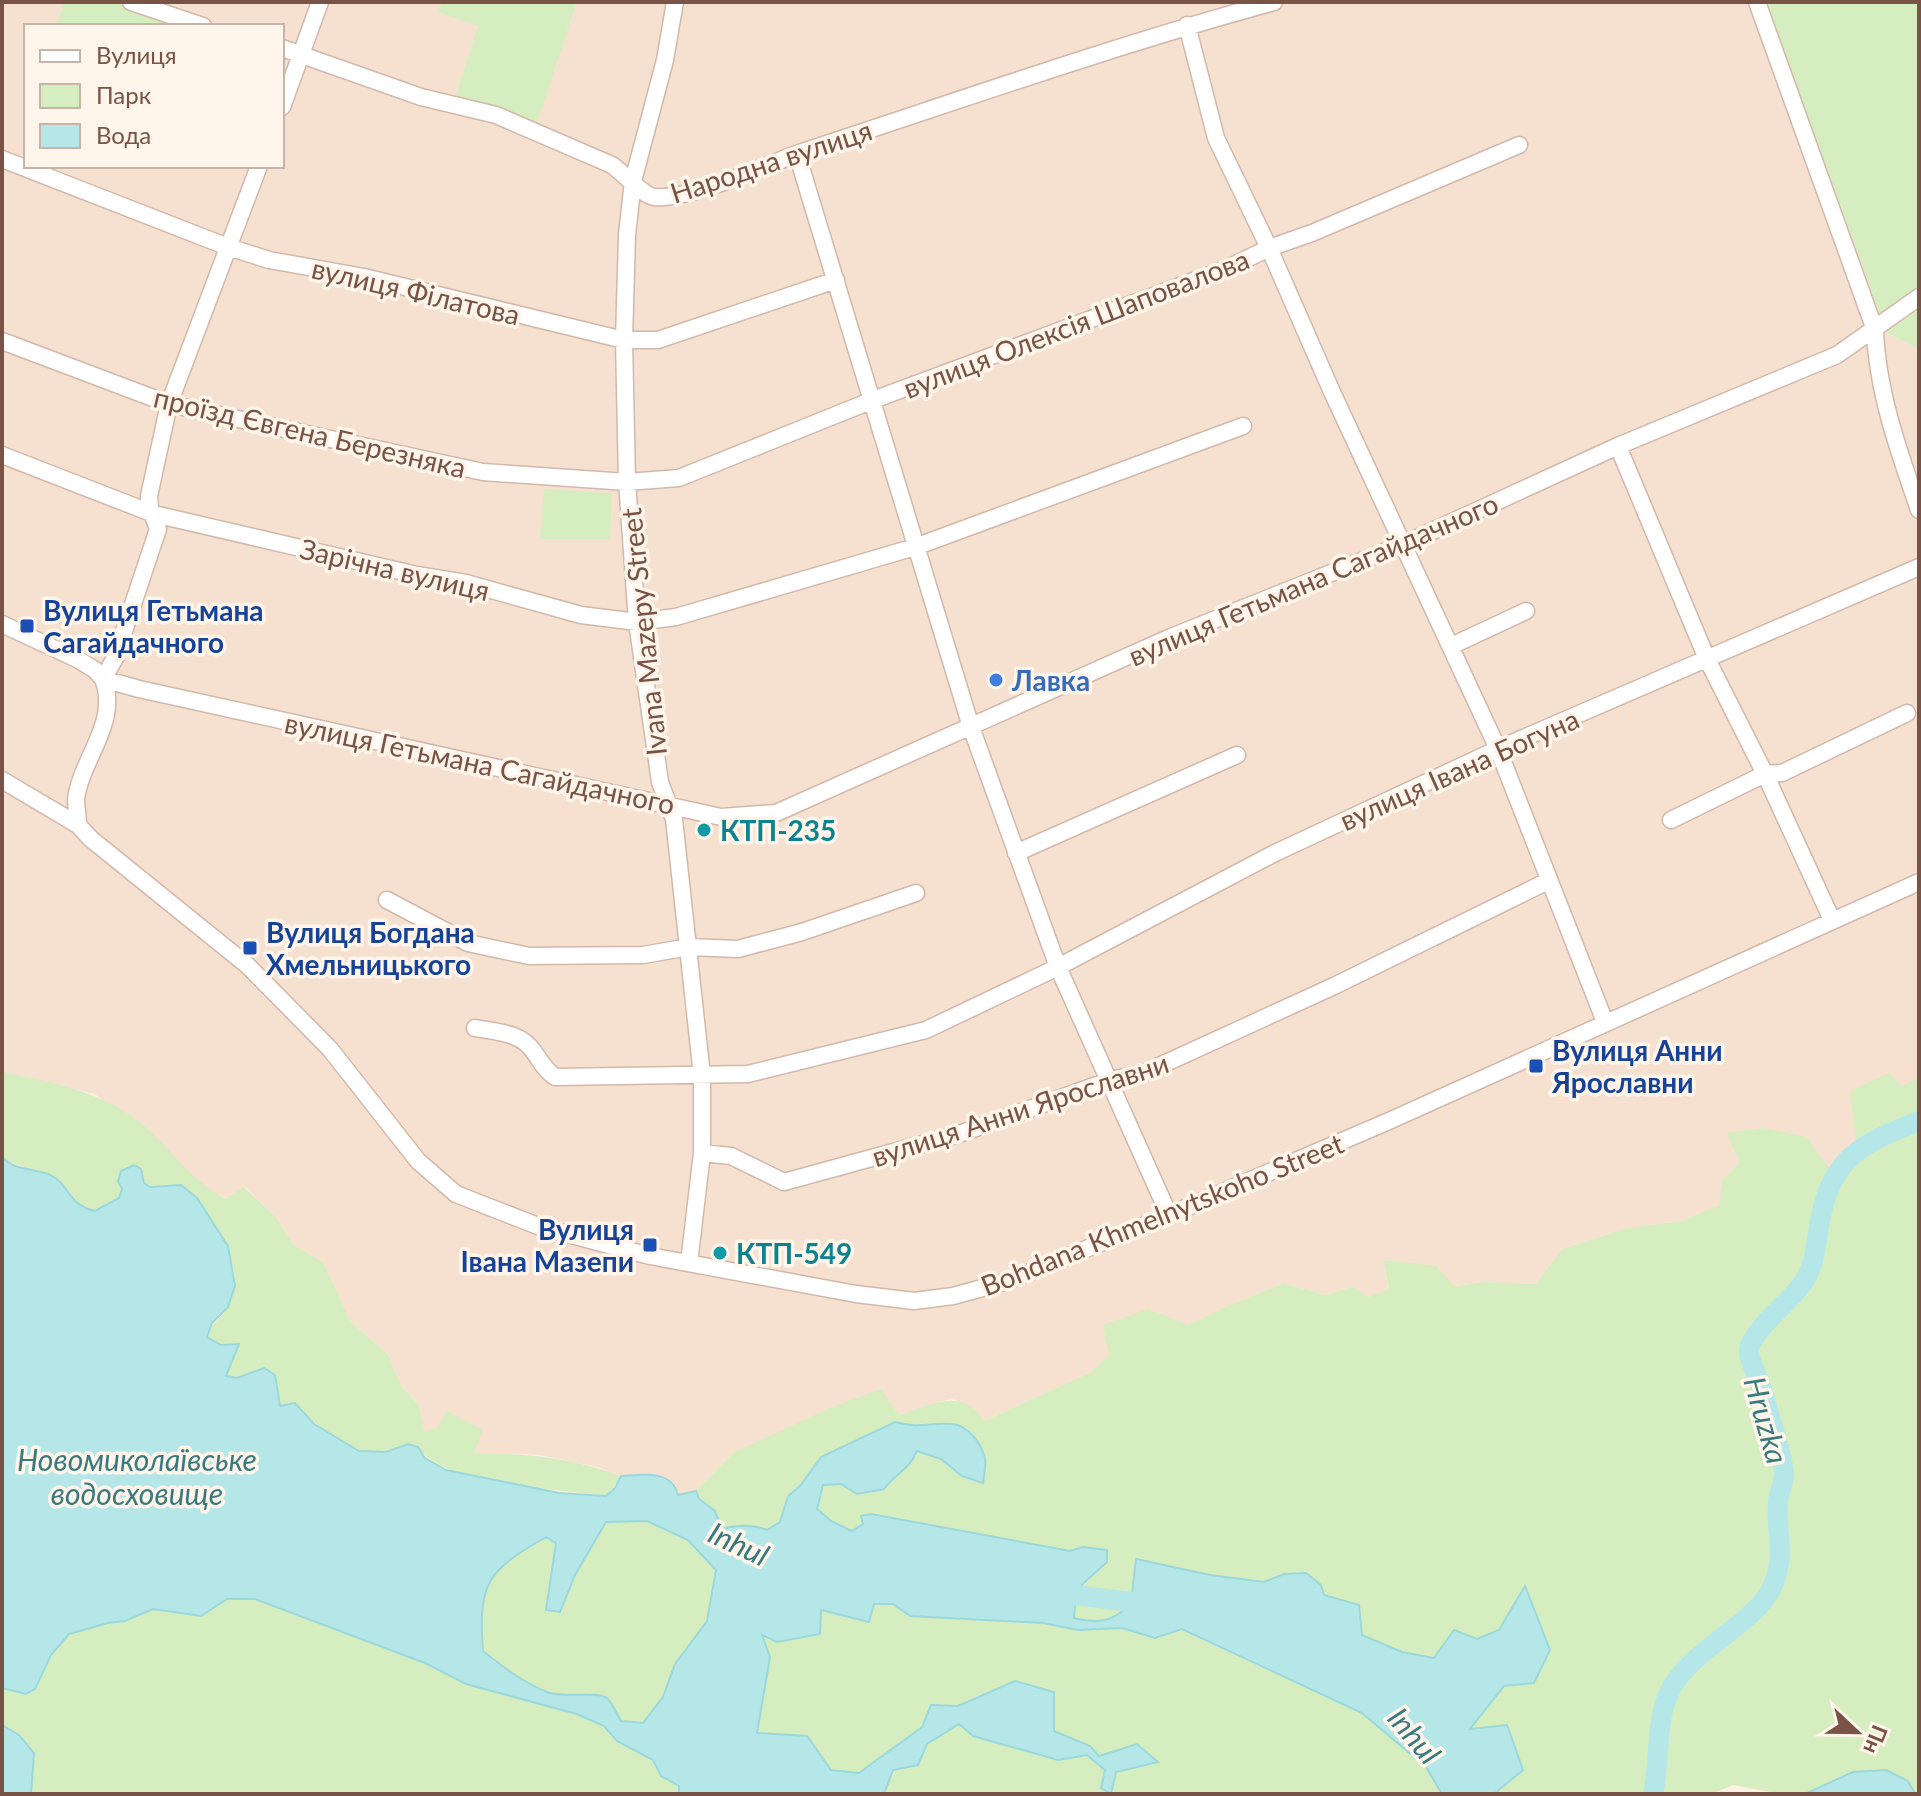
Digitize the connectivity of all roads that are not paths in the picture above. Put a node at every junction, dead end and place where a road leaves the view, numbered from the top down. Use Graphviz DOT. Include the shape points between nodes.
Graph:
graph roads {
  1 [pos="131,2"];
  2 [pos="320,2"];
  3 [pos="1274,2"];
  4 [pos="1757,2"];
  5 [pos="672,3"];
  6 [pos="197,24"];
  7 [pos="1187,25"];
  8 [pos="284,49"];
  9 [pos="303,54"];
  10 [pos="284,102"];
  11 [pos="1519,145"];
  12 [pos="797,154"];
  13 [pos="2,159"];
  14 [pos="24,168"];
  15 [pos="25,168"];
  16 [pos="258,168"];
  17 [pos="633,181"];
  18 [pos="228,247"];
  19 [pos="1269,248"];
  20 [pos="836,280"];
  21 [pos="1919,297"];
  22 [pos="1875,330"];
  23 [pos="624,340"];
  24 [pos="2,341"];
  25 [pos="873,400"];
  26 [pos="169,404"];
  27 [pos="1243,426"];
  28 [pos="1618,446"];
  29 [pos="2,455"];
  30 [pos="627,482"];
  31 [pos="1919,510"];
  32 [pos="154,514"];
  33 [pos="1404,544"];
  34 [pos="915,547"];
  35 [pos="1919,567"];
  36 [pos="1526,611"];
  37 [pos="637,622"];
  38 [pos="2,624"];
  39 [pos="1451,646"];
  40 [pos="1707,659"];
  41 [pos="103,679"];
  42 [pos="1907,713"];
  43 [pos="971,727"];
  44 [pos="1498,749"];
  45 [pos="1237,755"];
  46 [pos="1765,774"];
  47 [pos="2,780"];
  48 [pos="667,803"];
  49 [pos="1671,820"];
  50 [pos="78,825"];
  51 [pos="1016,853"];
  52 [pos="1548,881"];
  53 [pos="1919,882"];
  54 [pos="916,893"];
  55 [pos="387,900"];
  56 [pos="1832,920"];
  57 [pos="689,947"];
  58 [pos="1058,967"];
  59 [pos="1605,1022"];
  60 [pos="475,1028"];
  61 [pos="702,1076"];
  62 [pos="1111,1080"];
  63 [pos="702,1153"];
  64 [pos="1169,1215"];
  65 [pos="689,1263"];
  1 -- 6 [label="street"];
  2 -- 9 [label="street"];
  3 -- 7 [label="street, Народна вулиця"];
  4 -- 22 [label="street"];
  5 -- 17 [label="street, Ivana Mazepy Street" via="675,18"];
  7 -- 12 [label="street, Народна вулиця"];
  7 -- 19 [label="street" via="1216,138"];
  8 -- 9 [label="street, Народна вулиця"];
  9 -- 10 [label="street"];
  9 -- 17 [label="street, Народна вулиця" via="421,97 496,115 612,165"];
  11 -- 19 [label="street, вулиця Олексія Шаповалова"];
  12 -- 17 [label="street, Народна вулиця" via="696,191 653,197 640,192"];
  12 -- 20 [label="street"];
  13 -- 14 [label="street, вулиця Філатова"];
  15 -- 18 [label="street, вулиця Філатова"];
  16 -- 18 [label="street"];
  17 -- 23 [label="street, Ivana Mazepy Street"];
  18 -- 23 [label="street, вулиця Філатова"];
  18 -- 26 [label="street"];
  19 -- 25 [label="street, вулиця Олексія Шаповалова" via="1226,269"];
  19 -- 33 [label="street"];
  20 -- 23 [label="street, вулиця Філатова" via="658,340"];
  20 -- 25 [label="street"];
  21 -- 22 [label="street, вулиця Гетьмана Сагайдачного"];
  22 -- 28 [label="street, вулиця Гетьмана Сагайдачного" via="1837,355"];
  22 -- 31 [label="street" via="1896,446"];
  23 -- 30 [label="street, Ivana Mazepy Street"];
  24 -- 26 [label="street, проїзд Євгена Березняка"];
  25 -- 30 [label="street, вулиця Олексія Шаповалова" via="679,478"];
  25 -- 34 [label="street"];
  26 -- 30 [label="street, проїзд Євгена Березняка" via="483,472"];
  26 -- 32 [label="street" via="149,496"];
  27 -- 34 [label="street"];
  28 -- 33 [label="street, вулиця Гетьмана Сагайдачного"];
  28 -- 40 [label="street"];
  29 -- 32 [label="street, Зарічна вулиця"];
  30 -- 37 [label="street, Ivana Mazepy Street"];
  32 -- 37 [label="street, Зарічна вулиця" via="466,583 581,615"];
  32 -- 41 [label="street" via="158,529 115,658"];
  33 -- 39 [label="street"];
  33 -- 43 [label="street, вулиця Гетьмана Сагайдачного" via="1171,637"];
  34 -- 37 [label="street" via="676,617"];
  34 -- 43 [label="street"];
  35 -- 40 [label="street, вулиця Івана Богуна"];
  36 -- 39 [label="street"];
  37 -- 48 [label="street, Ivana Mazepy Street"];
  38 -- 41 [label="street, вулиця Гетьмана Сагайдачного" via="79,660"];
  39 -- 44 [label="street"];
  40 -- 44 [label="street, вулиця Івана Богуна"];
  40 -- 46 [label="street"];
  41 -- 48 [label="street, вулиця Гетьмана Сагайдачного"];
  41 -- 50 [label="street" via="106,716 76,799"];
  42 -- 46 [label="street" via="1782,773"];
  43 -- 48 [label="street, вулиця Гетьмана Сагайдачного" via="776,813 721,817"];
  43 -- 51 [label="street"];
  44 -- 52 [label="street"];
  44 -- 58 [label="street, вулиця Івана Богуна" via="1275,853"];
  45 -- 51 [label="street"];
  46 -- 49 [label="street"];
  46 -- 56 [label="street"];
  47 -- 50 [label="street, Bohdana Khmelnytskoho Street"];
  48 -- 57 [label="street, Ivana Mazepy Street" via="674,819"];
  50 -- 65 [label="street, Bohdana Khmelnytskoho Street" via="247,965 330,1049 418,1161 456,1194 538,1226"];
  51 -- 58 [label="street"];
  52 -- 59 [label="street"];
  52 -- 62 [label="street, вулиця Анни Ярославни" via="1144,1073"];
  53 -- 56 [label="street, Bohdana Khmelnytskoho Street"];
  54 -- 57 [label="street" via="738,949"];
  55 -- 57 [label="street" via="468,943 529,956 643,955"];
  56 -- 59 [label="street, Bohdana Khmelnytskoho Street"];
  57 -- 61 [label="street, Ivana Mazepy Street"];
  58 -- 61 [label="street, вулиця Івана Богуна" via="926,1030 748,1074"];
  58 -- 62 [label="street"];
  59 -- 64 [label="street, Bohdana Khmelnytskoho Street"];
  60 -- 61 [label="street, вулиця Івана Богуна" via="522,1040 555,1077"];
  61 -- 63 [label="street, Ivana Mazepy Street"];
  62 -- 63 [label="street, вулиця Анни Ярославни" via="959,1134 784,1182 731,1156"];
  62 -- 64 [label="street"];
  63 -- 65 [label="street, Ivana Mazepy Street"];
  64 -- 65 [label="street, Bohdana Khmelnytskoho Street" via="1008,1281 914,1301"];
}
